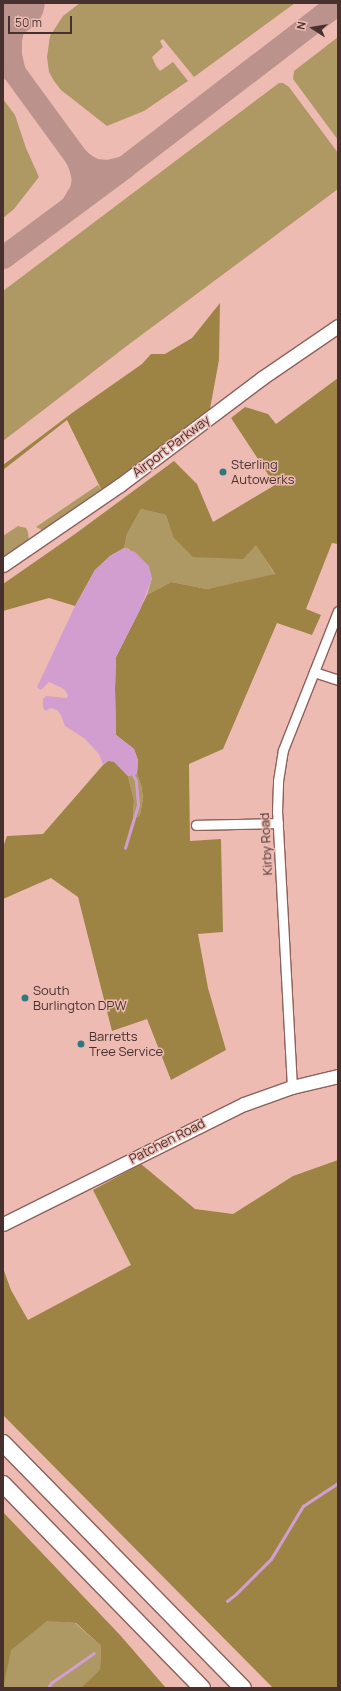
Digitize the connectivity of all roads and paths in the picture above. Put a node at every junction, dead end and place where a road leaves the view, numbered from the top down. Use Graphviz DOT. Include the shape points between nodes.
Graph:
graph roads {
  1 [pos="338,326"];
  2 [pos="3,565"];
  3 [pos="338,611"];
  4 [pos="314,672"];
  5 [pos="338,680"];
  6 [pos="278,823"];
  7 [pos="196,825"];
  8 [pos="338,1076"];
  9 [pos="292,1087"];
  10 [pos="3,1224"];
  11 [pos="3,1442"];
  12 [pos="3,1484"];
  13 [pos="202,1688"];
  14 [pos="243,1688"];
  1 -- 2 [label="main road, Airport Parkway" via="262,378 114,489"];
  3 -- 4 [label="street, Kirby Road"];
  4 -- 5 [label="street"];
  4 -- 6 [label="street, Kirby Road" via="283,750 278,781"];
  6 -- 7 [label="street"];
  6 -- 9 [label="street, Kirby Road"];
  8 -- 9 [label="main road, Patchen Road"];
  9 -- 10 [label="main road, Patchen Road" via="223,1113"];
  11 -- 14 [label="highway"];
  12 -- 13 [label="highway"];
}
